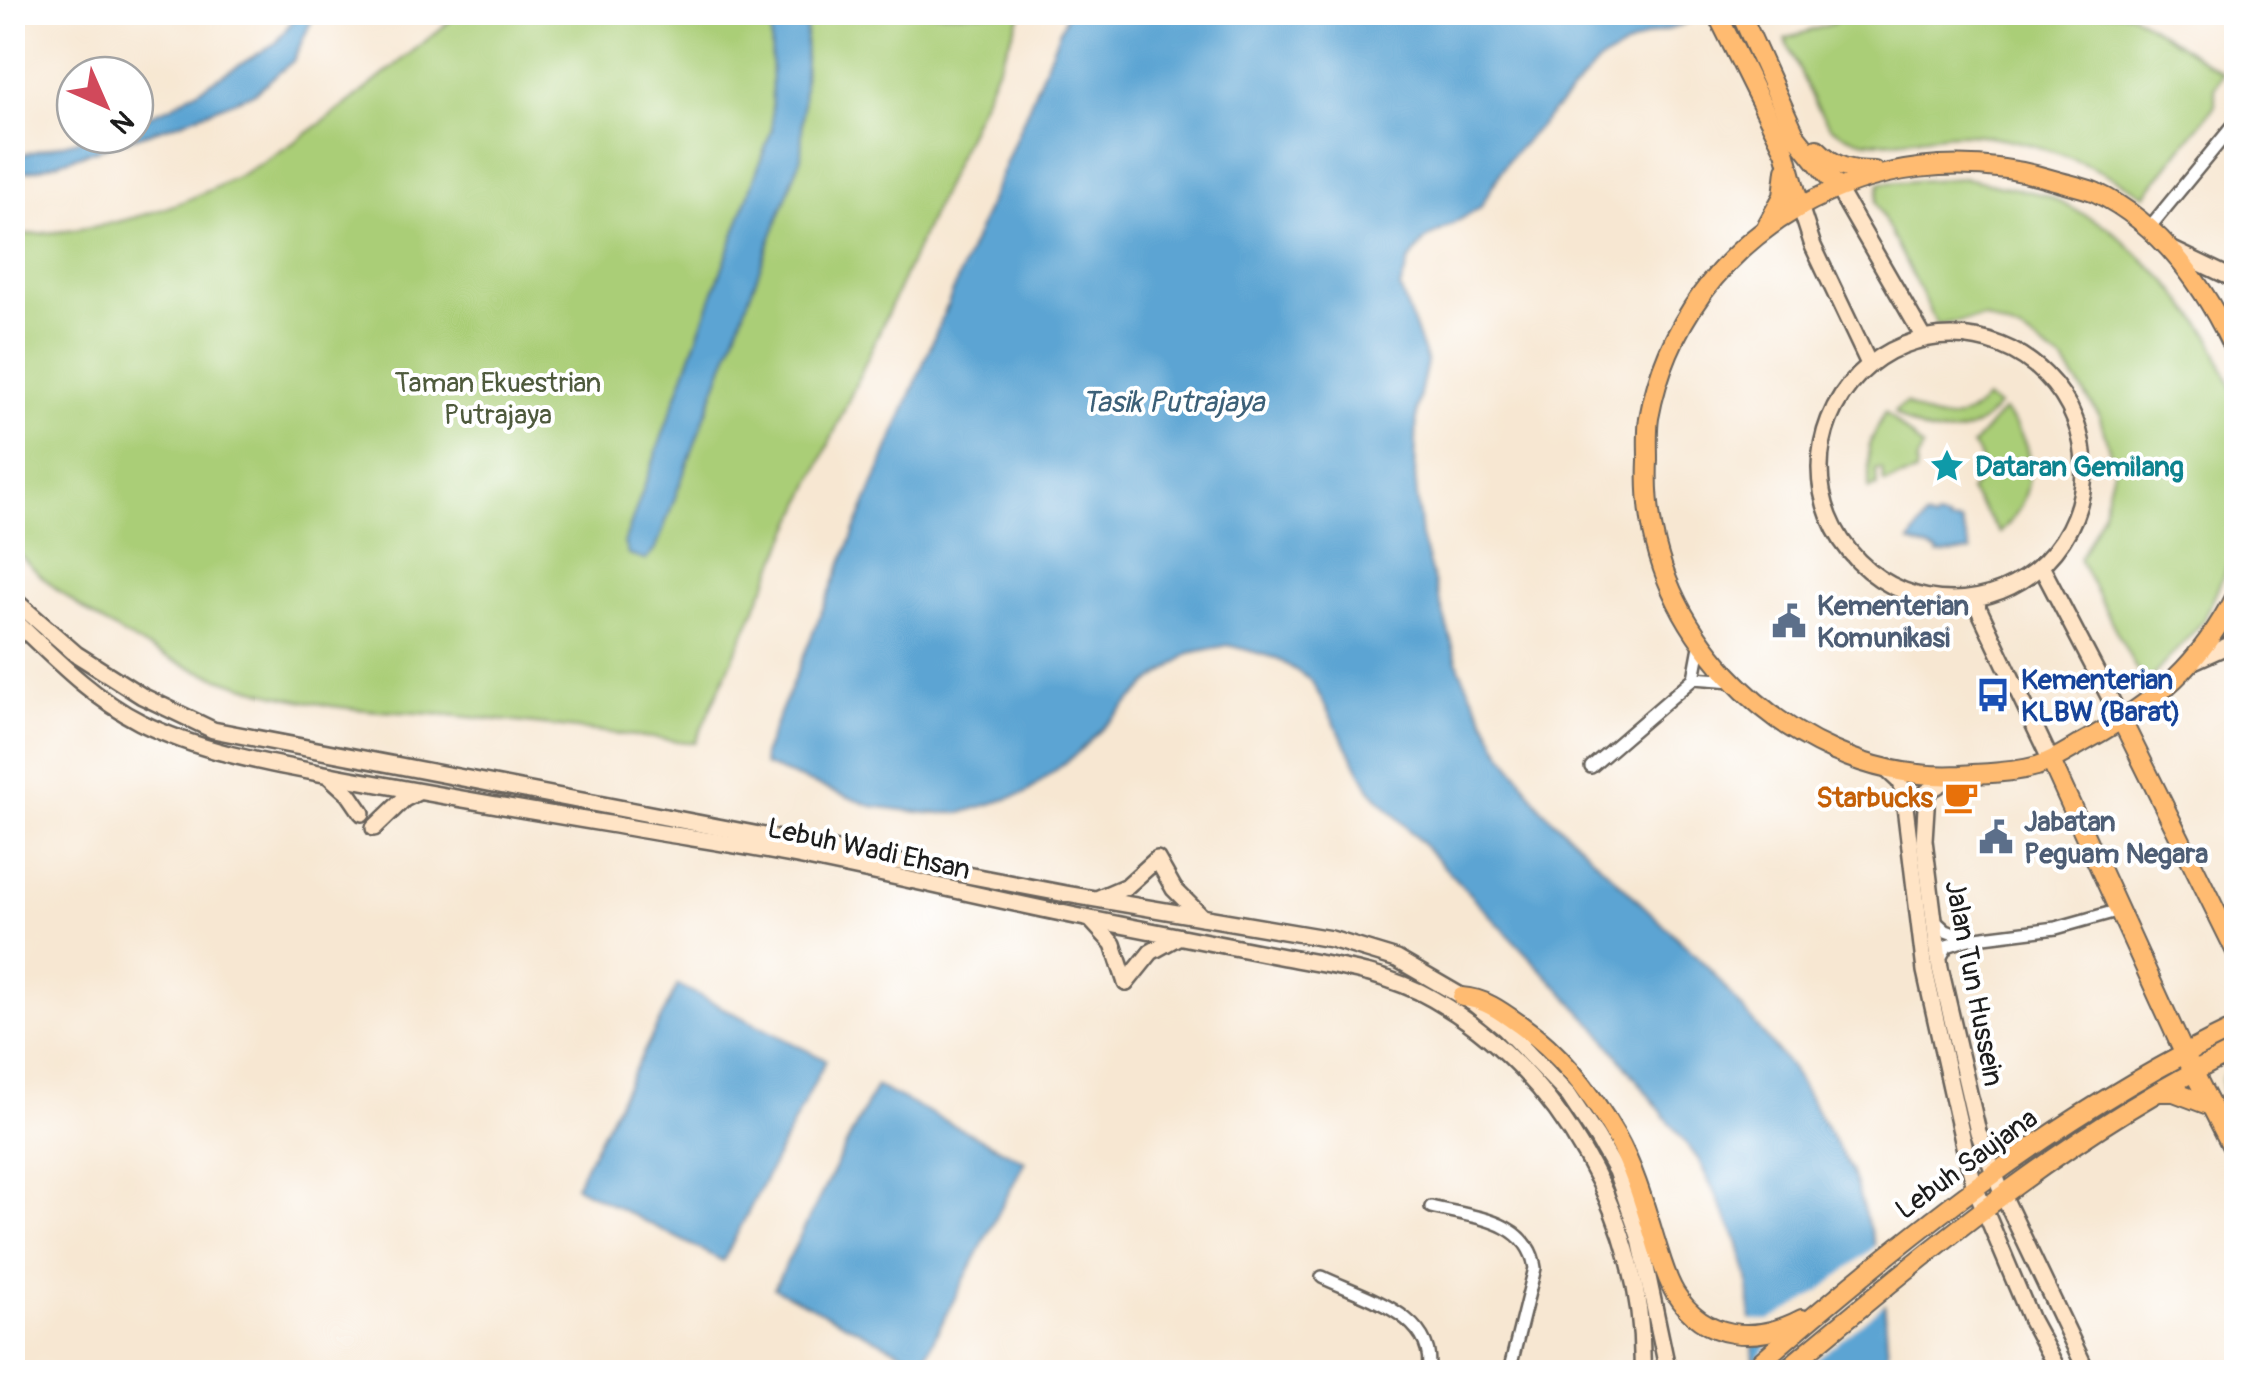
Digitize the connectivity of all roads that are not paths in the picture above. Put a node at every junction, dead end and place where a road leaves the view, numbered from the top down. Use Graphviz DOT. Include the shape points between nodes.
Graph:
graph roads {
  1 [pos="1716,12"];
  2 [pos="1740,12"];
  3 [pos="1788,115"];
  4 [pos="2236,122"];
  5 [pos="1785,151"];
  6 [pos="1894,171"];
  7 [pos="1838,187"];
  8 [pos="1800,206"];
  9 [pos="2149,228"];
  10 [pos="1765,230"];
  11 [pos="2172,250"];
  12 [pos="2236,280"];
  13 [pos="1924,338"];
  14 [pos="2236,354"];
  15 [pos="1869,364"];
  16 [pos="2040,566"];
  17 [pos="2236,594"];
  18 [pos="12,598"];
  19 [pos="1974,598"];
  20 [pos="12,618"];
  21 [pos="1701,641"];
  22 [pos="2236,642"];
  23 [pos="2196,660"];
  24 [pos="1694,678"];
  25 [pos="1734,681"];
  26 [pos="2122,721"];
  27 [pos="2051,761"];
  28 [pos="1591,767"];
  29 [pos="1886,769"];
  30 [pos="328,775"];
  31 [pos="1955,775"];
  32 [pos="418,792"];
  33 [pos="362,812"];
  34 [pos="374,828"];
  35 [pos="1096,899"];
  36 [pos="2120,910"];
  37 [pos="1202,917"];
  38 [pos="1092,920"];
  39 [pos="1934,920"];
  40 [pos="1178,936"];
  41 [pos="1968,939"];
  42 [pos="2236,952"];
  43 [pos="1940,960"];
  44 [pos="1462,997"];
  45 [pos="2172,1026"];
  46 [pos="2236,1028"];
  47 [pos="2236,1050"];
  48 [pos="2184,1052"];
  49 [pos="2193,1071"];
  50 [pos="2148,1072"];
  51 [pos="2158,1092"];
  52 [pos="2211,1106"];
  53 [pos="2236,1155"];
  54 [pos="1993,1173"];
  55 [pos="1976,1187"];
  56 [pos="2002,1193"];
  57 [pos="1984,1206"];
  58 [pos="1431,1208"];
  59 [pos="1322,1278"];
  60 [pos="1829,1305"];
  61 [pos="1428,1372"];
  62 [pos="1509,1372"];
  63 [pos="1642,1372"];
  64 [pos="1668,1372"];
  65 [pos="1748,1372"];
  66 [pos="1783,1372"];
  67 [pos="2059,1372"];
  68 [pos="2086,1372"];
  1 -- 5 [label="main road"];
  2 -- 3 [label="main road"];
  3 -- 6 [label="main road" via="1831,162 1852,172"];
  3 -- 7 [label="main road" via="1810,157"];
  4 -- 9 [label="street"];
  5 -- 8 [label="main road"];
  5 -- 10 [label="main road" via="1783,196"];
  6 -- 7 [label="main road"];
  6 -- 9 [label="main road" via="1968,165 2035,174 2094,192"];
  7 -- 8 [label="main road"];
  7 -- 13 [label="main road"];
  8 -- 10 [label="main road"];
  8 -- 15 [label="main road"];
  9 -- 11 [label="main road"];
  10 -- 21 [label="main road" via="1700,294 1671,348 1648,423 1652,540"];
  11 -- 12 [label="main road"];
  11 -- 14 [label="main road"];
  13 -- 15 [label="main road"];
  13 -- 16 [label="main road" via="1953,334 2009,347 2034,362 2070,406 2083,448 2082,491 2074,519"];
  15 -- 19 [label="main road" via="1834,406 1824,430 1820,470 1836,534 1852,556 1895,588 1920,597"];
  16 -- 19 [label="main road" via="2009,588"];
  16 -- 26 [label="main road"];
  17 -- 23 [label="main road"];
  18 -- 35 [label="main road, Lebuh Wadi Ehsan" via="76,654 213,730"];
  19 -- 27 [label="main road"];
  20 -- 30 [label="main road, Lebuh Wadi Ehsan" via="73,676 142,723 207,750"];
  21 -- 24 [label="street"];
  21 -- 25 [label="main road"];
  22 -- 23 [label="main road"];
  23 -- 26 [label="main road"];
  24 -- 25 [label="street"];
  24 -- 28 [label="street"];
  25 -- 29 [label="main road" via="1798,734"];
  26 -- 27 [label="main road"];
  26 -- 42 [label="main road"];
  27 -- 31 [label="main road"];
  27 -- 36 [label="main road"];
  29 -- 31 [label="main road"];
  29 -- 55 [label="main road, Jalan Tun Hussein" via="1903,790 1924,971"];
  30 -- 32 [label="main road, Lebuh Wadi Ehsan"];
  30 -- 33 [label="main road"];
  31 -- 39 [label="main road, Jalan Tun Hussein" via="1928,792 1924,840"];
  32 -- 34 [label="main road"];
  32 -- 38 [label="main road, Lebuh Wadi Ehsan" via="796,856"];
  35 -- 37 [label="main road, Lebuh Wadi Ehsan"];
  35 -- 37 [label="main road" via="1127,886 1158,859 1174,889"];
  36 -- 41 [label="street" via="2056,928"];
  36 -- 45 [label="main road"];
  37 -- 44 [label="main road, Lebuh Wadi Ehsan" via="1331,938 1398,959"];
  38 -- 40 [label="main road, Lebuh Wadi Ehsan"];
  38 -- 40 [label="main road" via="1113,944 1126,983 1151,952"];
  39 -- 41 [label="street"];
  39 -- 43 [label="main road, Jalan Tun Hussein"];
  40 -- 63 [label="main road, Lebuh Wadi Ehsan" via="1400,983 1462,1018 1527,1076 1583,1150 1611,1208 1638,1310"];
  41 -- 43 [label="street" via="1948,946"];
  43 -- 54 [label="main road, Jalan Tun Hussein"];
  44 -- 60 [label="main road" via="1476,997 1532,1032 1577,1079 1617,1138 1675,1294 1696,1315 1745,1336 1766,1334"];
  44 -- 64 [label="main road, Lebuh Wadi Ehsan" via="1515,1038 1569,1096 1616,1171 1640,1239"];
  45 -- 48 [label="main road"];
  45 -- 50 [label="main road"];
  46 -- 48 [label="main road, Lebuh Saujana"];
  47 -- 49 [label="main road, Lebuh Saujana"];
  48 -- 49 [label="main road"];
  48 -- 50 [label="main road, Lebuh Saujana"];
  49 -- 51 [label="main road, Lebuh Saujana"];
  49 -- 52 [label="main road"];
  50 -- 54 [label="main road, Lebuh Saujana"];
  51 -- 52 [label="main road"];
  51 -- 56 [label="main road, Lebuh Saujana"];
  52 -- 53 [label="main road"];
  54 -- 55 [label="main road, Lebuh Saujana"];
  54 -- 56 [label="main road, Jalan Tun Hussein"];
  55 -- 57 [label="main road, Jalan Tun Hussein"];
  55 -- 60 [label="main road, Lebuh Saujana"];
  56 -- 57 [label="main road, Lebuh Saujana"];
  56 -- 68 [label="main road, Jalan Tun Hussein"];
  57 -- 66 [label="main road, Lebuh Saujana"];
  57 -- 67 [label="main road, Jalan Tun Hussein"];
  58 -- 62 [label="street" via="1503,1226 1533,1255"];
  59 -- 61 [label="street" via="1418,1329 1428,1344"];
  60 -- 65 [label="main road, Lebuh Saujana"];
}
